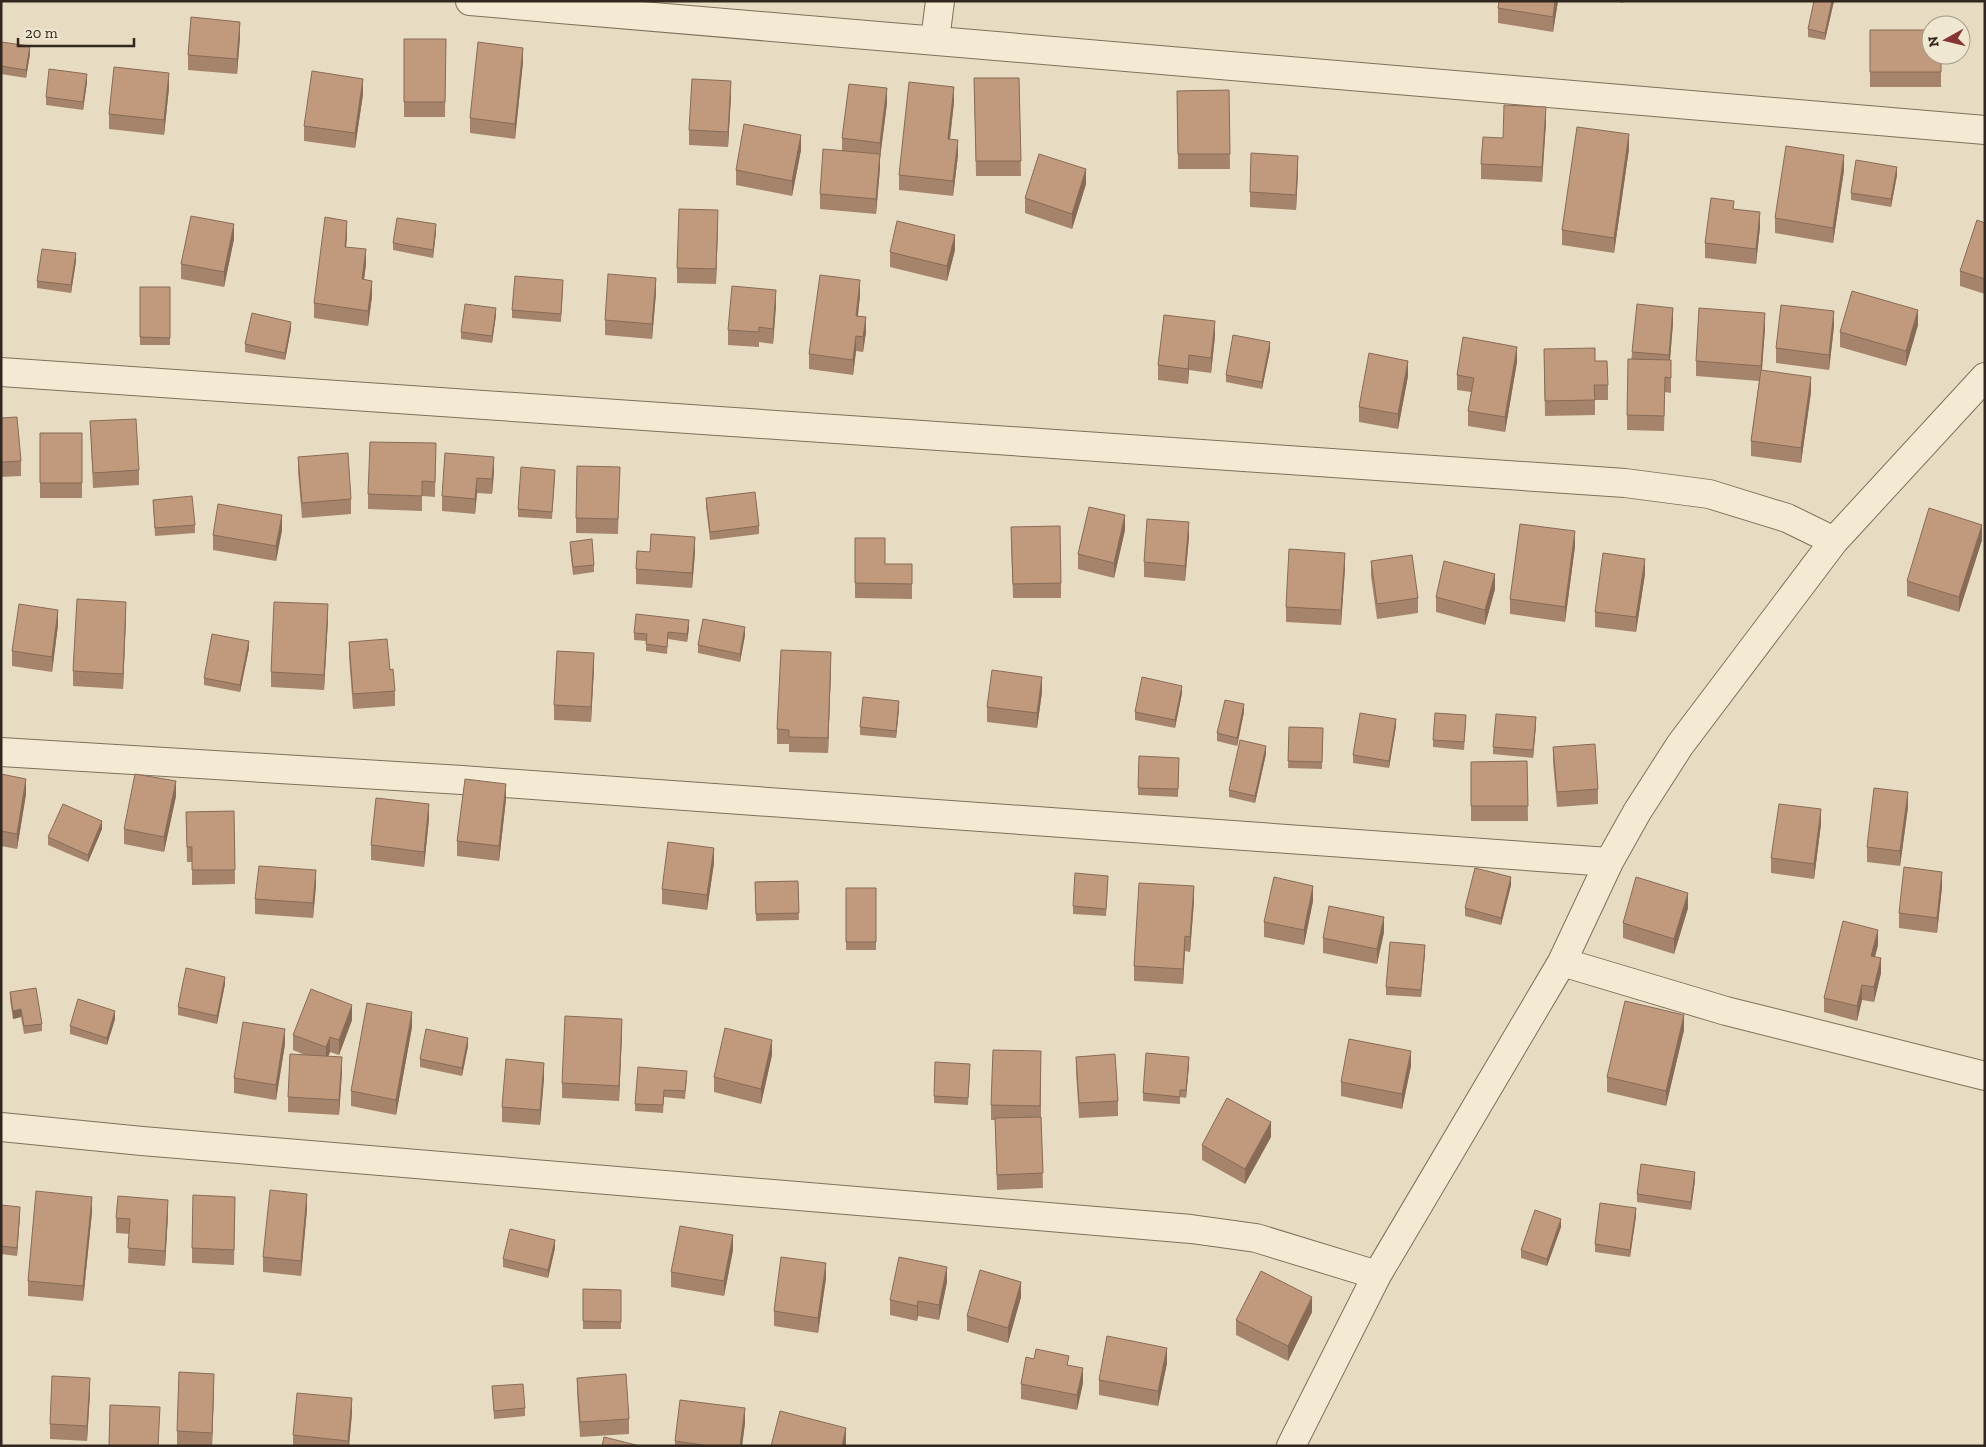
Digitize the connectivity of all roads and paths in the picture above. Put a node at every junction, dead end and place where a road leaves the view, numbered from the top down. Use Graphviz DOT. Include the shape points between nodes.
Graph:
graph roads {
  1 [pos="470,1"];
  2 [pos="940,1"];
  3 [pos="561,5"];
  4 [pos="935,40"];
  5 [pos="1985,130"];
  6 [pos="1,372"];
  7 [pos="1985,377"];
  8 [pos="1834,541"];
  9 [pos="1,752"];
  10 [pos="1609,862"];
  11 [pos="1562,962"];
  12 [pos="1985,1076"];
  13 [pos="1,1127"];
  14 [pos="1378,1275"];
  15 [pos="1291,1446"];
  1 -- 3 [label="street"];
  2 -- 4 [label="street"];
  3 -- 4 [label="street"];
  4 -- 5 [label="street"];
  6 -- 8 [label="street" via="1625,483 1709,494 1787,518"];
  7 -- 8 [label="street"];
  8 -- 10 [label="street" via="1680,745"];
  9 -- 10 [label="street" via="462,780"];
  10 -- 11 [label="street"];
  11 -- 12 [label="street" via="1726,1011"];
  11 -- 14 [label="street"];
  13 -- 14 [label="street" via="1192,1229 1256,1238"];
  14 -- 15 [label="street"];
}
